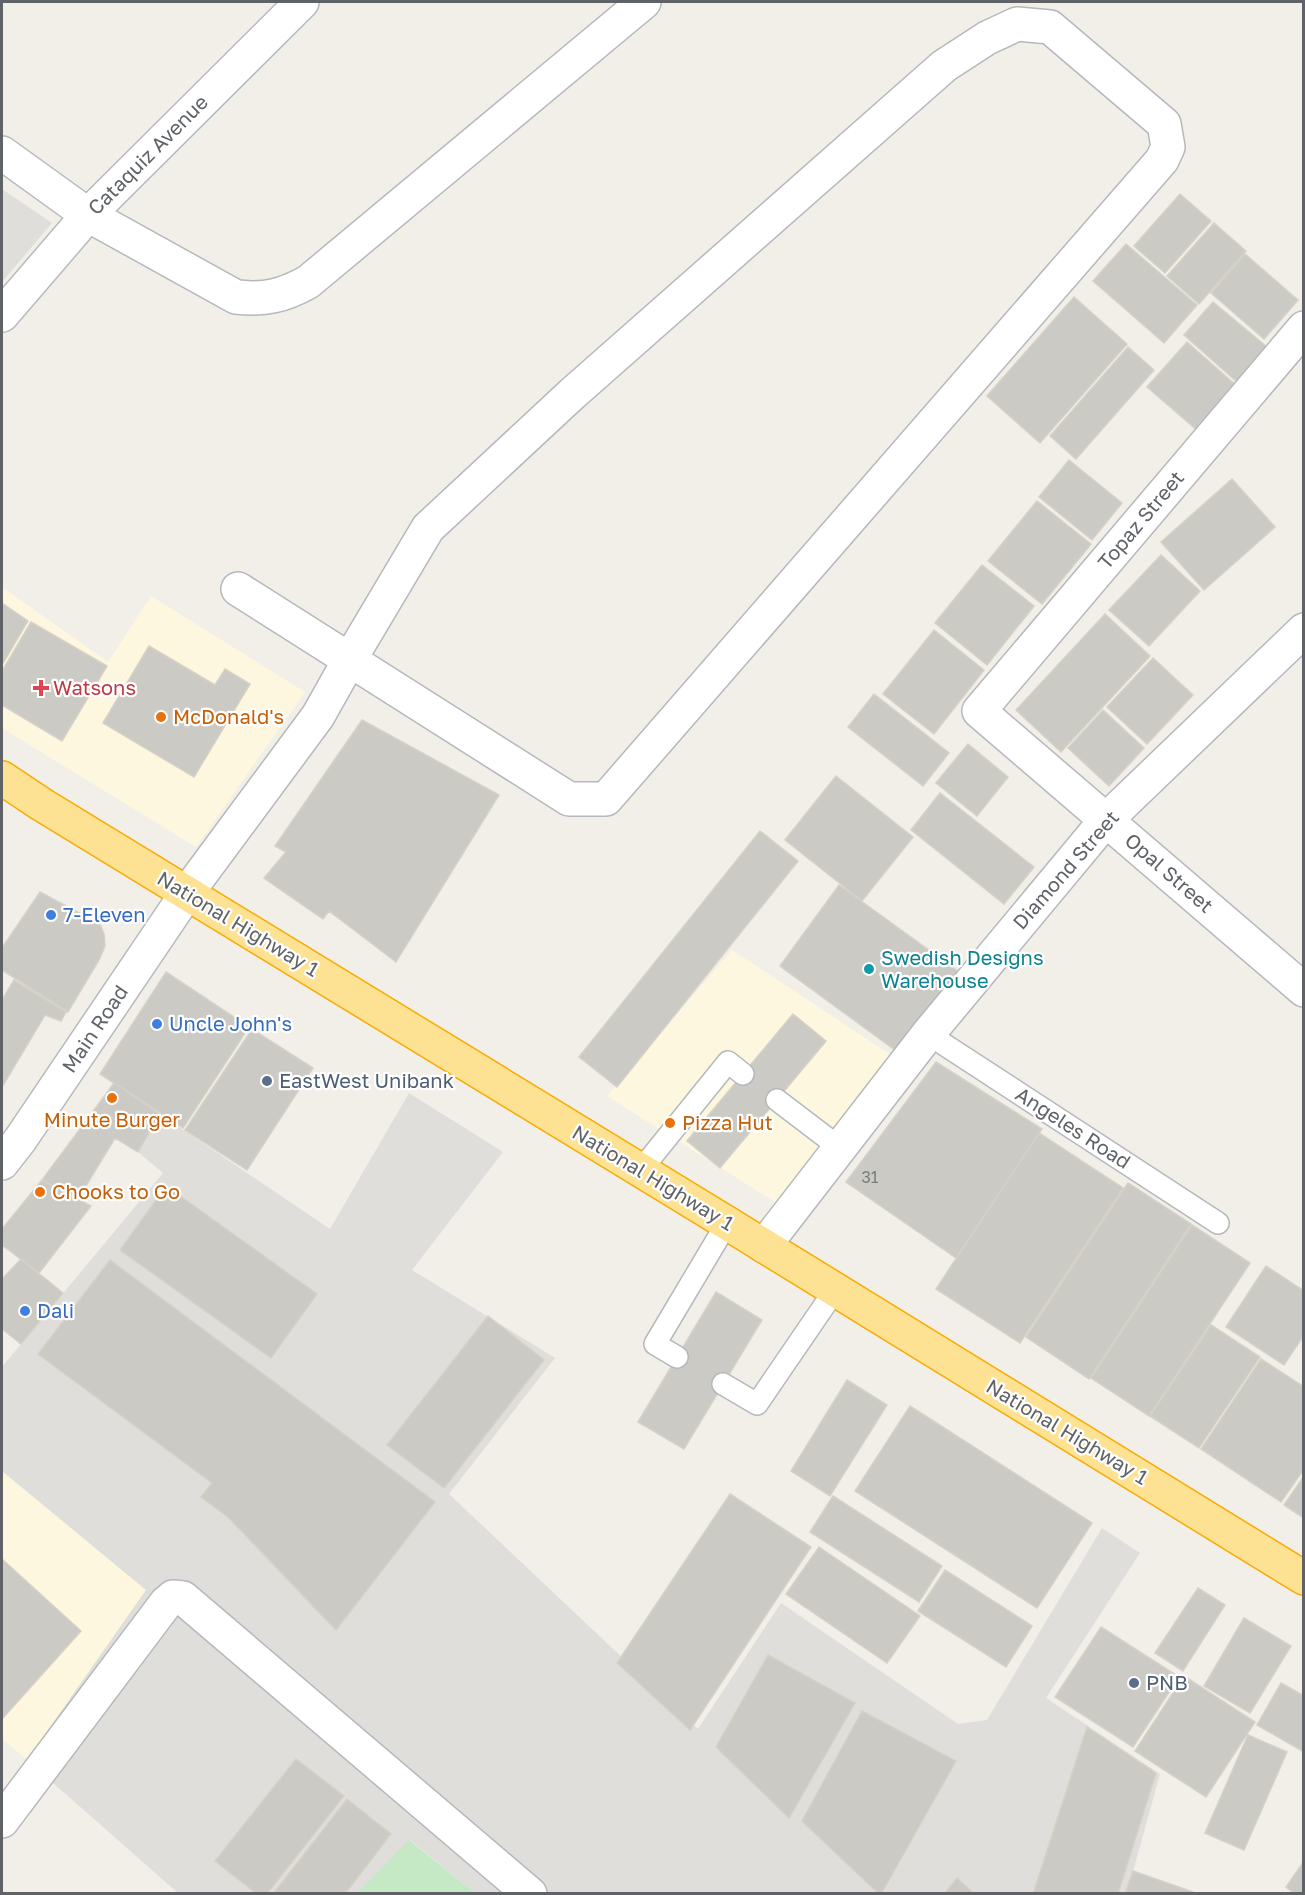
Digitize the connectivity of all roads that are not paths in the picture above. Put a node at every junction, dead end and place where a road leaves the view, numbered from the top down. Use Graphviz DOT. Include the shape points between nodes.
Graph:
graph roads {
  1 [pos="302,2"];
  2 [pos="644,2"];
  3 [pos="2,153"];
  4 [pos="88,215"];
  5 [pos="2,315"];
  6 [pos="1304,328"];
  7 [pos="238,589"];
  8 [pos="1304,630"];
  9 [pos="350,659"];
  10 [pos="979,711"];
  11 [pos="4,786"];
  12 [pos="1106,820"];
  13 [pos="187,893"];
  14 [pos="1297,973"];
  15 [pos="928,1034"];
  16 [pos="743,1074"];
  17 [pos="777,1100"];
  18 [pos="8,1144"];
  19 [pos="840,1148"];
  20 [pos="640,1171"];
  21 [pos="727,1223"];
  22 [pos="1218,1223"];
  23 [pos="764,1246"];
  24 [pos="835,1290"];
  25 [pos="677,1357"];
  26 [pos="723,1384"];
  27 [pos="1304,1578"];
  28 [pos="2,1821"];
  29 [pos="530,1893"];
  1 -- 4 [label="street, Cataquiz Avenue"];
  2 -- 4 [label="street" via="308,282 291,291 263,298 236,297"];
  3 -- 4 [label="street"];
  4 -- 5 [label="street, Cataquiz Avenue"];
  6 -- 10 [label="street, Topaz Street"];
  7 -- 9 [label="street"];
  8 -- 12 [label="street, Diamond Street"];
  9 -- 9 [label="street, Main Road" via="569,799 606,799 1162,160 1168,147 1164,124 1050,27 1017,24 944,66 572,394 428,528"];
  9 -- 13 [label="street, Main Road" via="318,716"];
  10 -- 12 [label="street, Opal Street"];
  11 -- 13 [label="highway, National Highway 1" via="41,804"];
  12 -- 14 [label="street, Opal Street"];
  12 -- 15 [label="street, Diamond Street"];
  13 -- 18 [label="street, Main Road"];
  13 -- 20 [label="highway, National Highway 1"];
  15 -- 19 [label="street, Diamond Street"];
  15 -- 22 [label="lane, Angeles Road"];
  16 -- 20 [label="lane" via="728,1062"];
  17 -- 19 [label="lane"];
  19 -- 23 [label="street, Diamond Street"];
  20 -- 21 [label="highway, National Highway 1"];
  21 -- 23 [label="highway, National Highway 1"];
  21 -- 25 [label="lane" via="655,1344"];
  23 -- 24 [label="highway, National Highway 1"];
  24 -- 26 [label="lane" via="757,1404"];
  24 -- 27 [label="highway, National Highway 1"];
  28 -- 29 [label="street" via="166,1603 173,1597 183,1598"];
}
